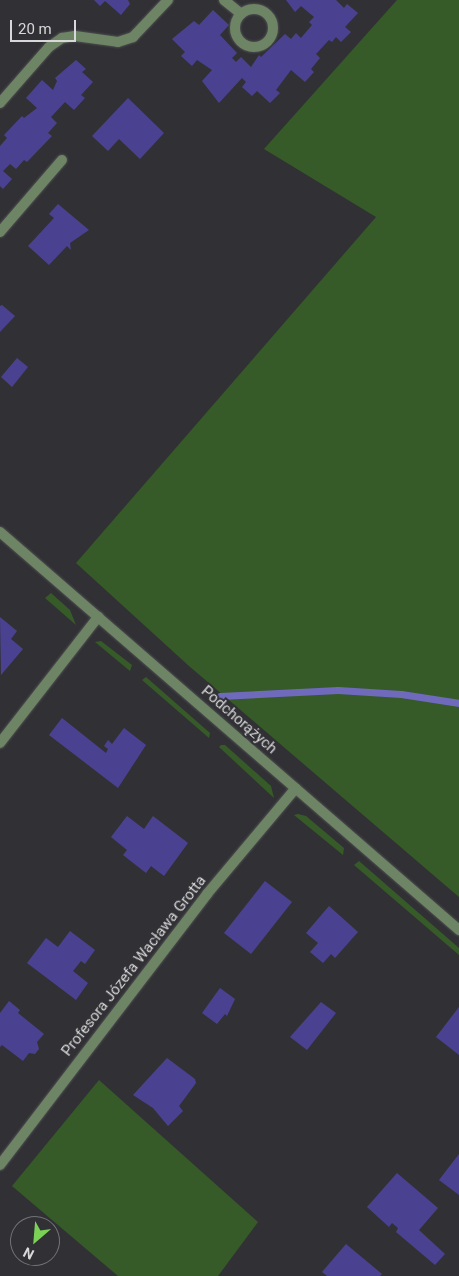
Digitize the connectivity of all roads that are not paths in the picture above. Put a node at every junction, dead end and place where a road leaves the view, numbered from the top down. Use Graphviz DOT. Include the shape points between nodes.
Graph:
graph roads {
  1 [pos="168,0"];
  2 [pos="224,0"];
  3 [pos="240,14"];
  4 [pos="0,103"];
  5 [pos="62,160"];
  6 [pos="0,232"];
  7 [pos="0,532"];
  8 [pos="98,617"];
  9 [pos="0,743"];
  10 [pos="296,788"];
  11 [pos="459,930"];
  12 [pos="0,1165"];
  1 -- 4 [label="street" via="133,37 118,42 75,36 62,38 49,47"];
  2 -- 3 [label="street"];
  5 -- 6 [label="street"];
  7 -- 8 [label="street, Podchorążych"];
  8 -- 9 [label="street"];
  8 -- 10 [label="street, Podchorążych"];
  10 -- 11 [label="street, Podchorążych"];
  10 -- 12 [label="street, Profesora Józefa Wacława Grotta" via="208,894"];
}
